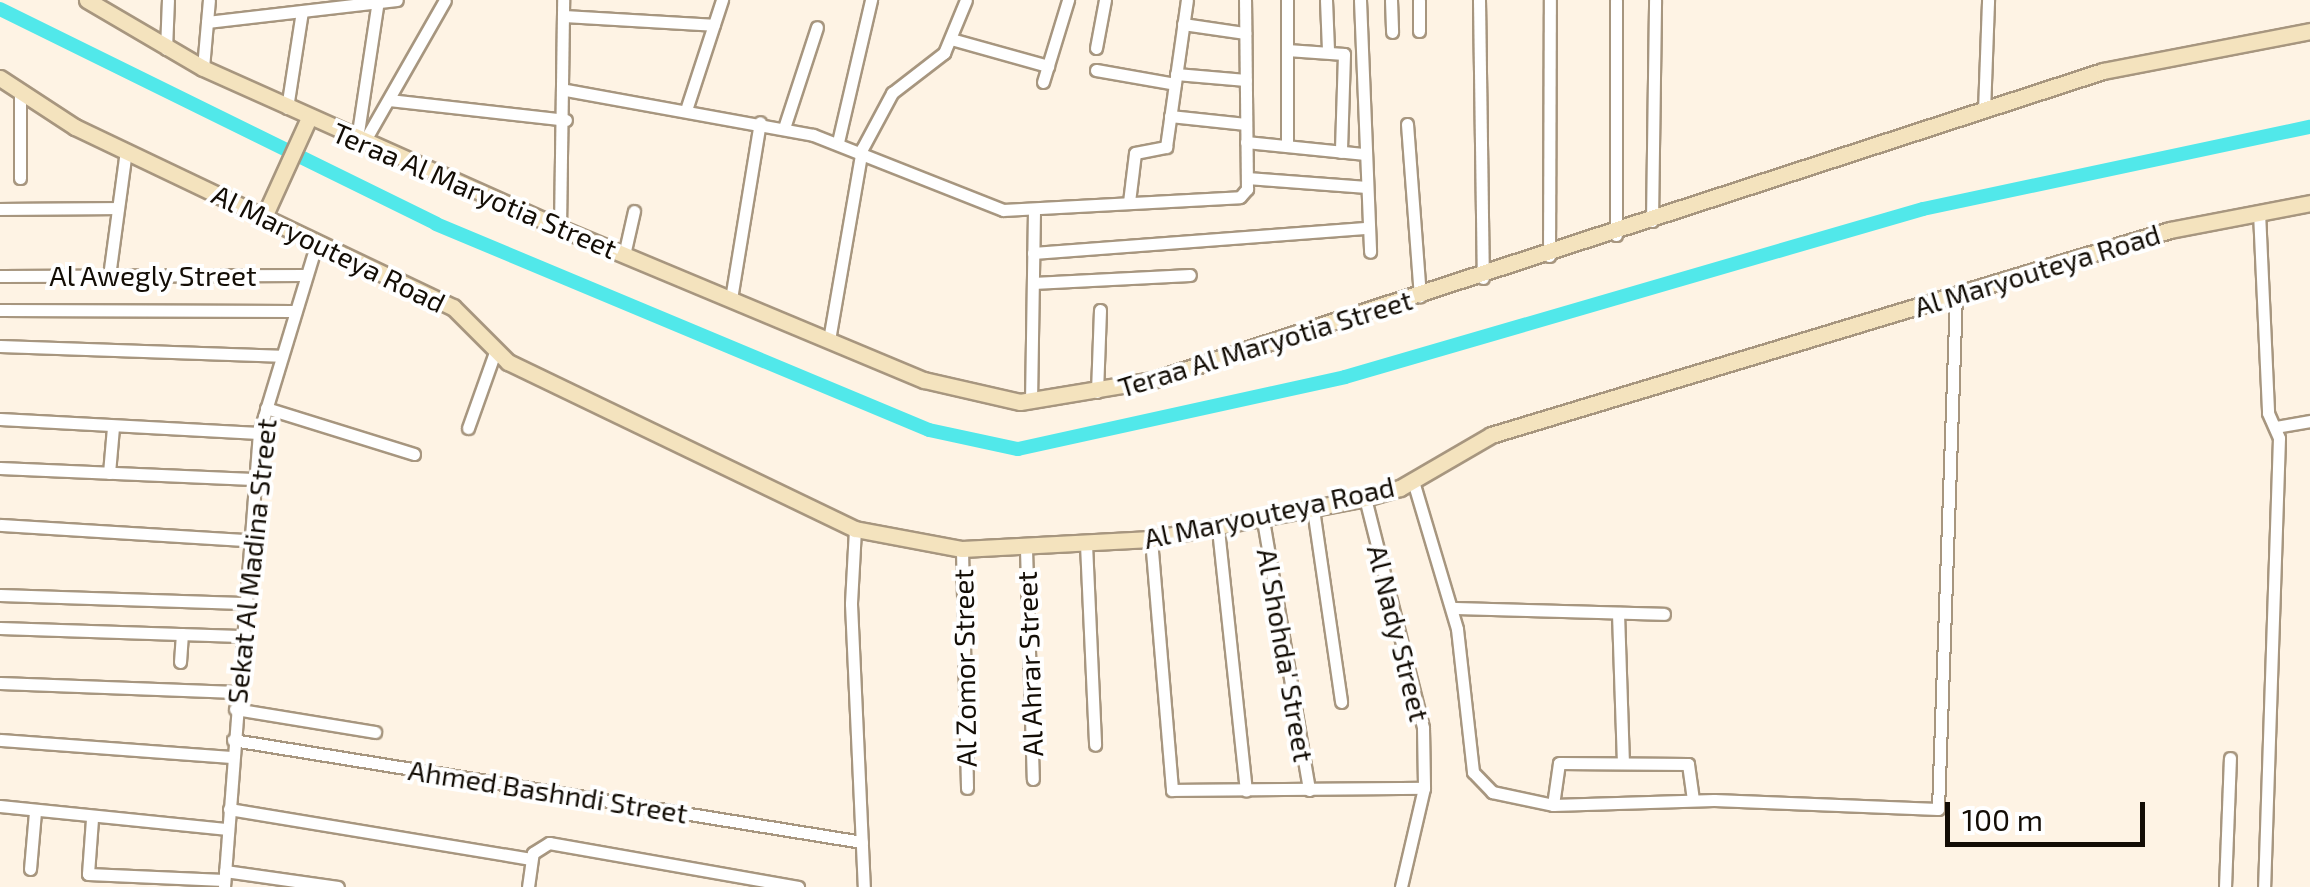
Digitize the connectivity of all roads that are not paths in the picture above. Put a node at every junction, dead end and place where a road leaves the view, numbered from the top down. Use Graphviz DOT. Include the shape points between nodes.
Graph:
graph roads {
  1 [pos="168,0"];
  2 [pos="209,0"];
  3 [pos="397,0"];
  4 [pos="445,0"];
  5 [pos="563,0"];
  6 [pos="722,0"];
  7 [pos="871,0"];
  8 [pos="966,0"];
  9 [pos="1068,0"];
  10 [pos="1105,0"];
  11 [pos="1187,0"];
  12 [pos="1245,0"];
  13 [pos="1288,0"];
  14 [pos="1326,0"];
  15 [pos="1360,0"];
  16 [pos="1391,0"];
  17 [pos="1419,0"];
  18 [pos="1479,0"];
  19 [pos="1550,0"];
  20 [pos="1616,0"];
  21 [pos="1654,0"];
  22 [pos="1988,0"];
  23 [pos="378,1"];
  24 [pos="93,2"];
  25 [pos="302,11"];
  26 [pos="564,16"];
  27 [pos="207,22"];
  28 [pos="714,24"];
  29 [pos="1184,24"];
  30 [pos="817,27"];
  31 [pos="1419,31"];
  32 [pos="1392,32"];
  33 [pos="2310,32"];
  34 [pos="1246,33"];
  35 [pos="951,39"];
  36 [pos="1096,48"];
  37 [pos="166,49"];
  38 [pos="1287,50"];
  39 [pos="1328,50"];
  40 [pos="1048,66"];
  41 [pos="202,68"];
  42 [pos="1096,70"];
  43 [pos="0,78"];
  44 [pos="1176,79"];
  45 [pos="1246,80"];
  46 [pos="1043,82"];
  47 [pos="566,90"];
  48 [pos="20,93"];
  49 [pos="389,100"];
  50 [pos="687,107"];
  51 [pos="287,108"];
  52 [pos="1984,112"];
  53 [pos="1170,116"];
  54 [pos="566,120"];
  55 [pos="760,122"];
  56 [pos="1246,124"];
  57 [pos="1407,124"];
  58 [pos="306,125"];
  59 [pos="784,128"];
  60 [pos="360,140"];
  61 [pos="838,142"];
  62 [pos="1246,142"];
  63 [pos="1287,146"];
  64 [pos="862,149"];
  65 [pos="126,151"];
  66 [pos="1341,152"];
  67 [pos="1366,154"];
  68 [pos="20,178"];
  69 [pos="1247,178"];
  70 [pos="1367,187"];
  71 [pos="1130,202"];
  72 [pos="2310,203"];
  73 [pos="118,208"];
  74 [pos="0,209"];
  75 [pos="1034,210"];
  76 [pos="634,211"];
  77 [pos="2259,212"];
  78 [pos="264,217"];
  79 [pos="1652,224"];
  80 [pos="560,228"];
  81 [pos="1368,228"];
  82 [pos="1616,235"];
  83 [pos="316,242"];
  84 [pos="1370,252"];
  85 [pos="1033,253"];
  86 [pos="624,254"];
  87 [pos="1549,256"];
  88 [pos="306,274"];
  89 [pos="1190,274"];
  90 [pos="0,276"];
  91 [pos="109,276"];
  92 [pos="1482,278"];
  93 [pos="1033,282"];
  94 [pos="1956,294"];
  95 [pos="1420,297"];
  96 [pos="731,299"];
  97 [pos="0,310"];
  98 [pos="1100,310"];
  99 [pos="294,311"];
  100 [pos="829,340"];
  101 [pos="0,346"];
  102 [pos="495,352"];
  103 [pos="280,356"];
  104 [pos="1097,392"];
  105 [pos="1031,402"];
  106 [pos="266,408"];
  107 [pos="0,419"];
  108 [pos="2310,421"];
  109 [pos="113,427"];
  110 [pos="2276,427"];
  111 [pos="468,428"];
  112 [pos="259,432"];
  113 [pos="414,454"];
  114 [pos="0,468"];
  115 [pos="109,473"];
  116 [pos="253,479"];
  117 [pos="1407,484"];
  118 [pos="1364,498"];
  119 [pos="1313,509"];
  120 [pos="1263,520"];
  121 [pos="0,525"];
  122 [pos="855,528"];
  123 [pos="1218,529"];
  124 [pos="248,540"];
  125 [pos="1151,540"];
  126 [pos="1086,544"];
  127 [pos="962,549"];
  128 [pos="1026,549"];
  129 [pos="0,595"];
  130 [pos="242,603"];
  131 [pos="1452,608"];
  132 [pos="1618,613"];
  133 [pos="1664,614"];
  134 [pos="0,628"];
  135 [pos="182,634"];
  136 [pos="240,636"];
  137 [pos="180,662"];
  138 [pos="0,683"];
  139 [pos="236,692"];
  140 [pos="1341,702"];
  141 [pos="235,709"];
  142 [pos="374,732"];
  143 [pos="0,740"];
  144 [pos="233,740"];
  145 [pos="1095,745"];
  146 [pos="232,757"];
  147 [pos="2230,758"];
  148 [pos="1623,764"];
  149 [pos="1033,779"];
  150 [pos="966,788"];
  151 [pos="1424,788"];
  152 [pos="1309,790"];
  153 [pos="1246,791"];
  154 [pos="1693,800"];
  155 [pos="1552,805"];
  156 [pos="0,806"];
  157 [pos="229,809"];
  158 [pos="35,812"];
  159 [pos="92,819"];
  160 [pos="228,829"];
  161 [pos="862,842"];
  162 [pos="531,859"];
  163 [pos="30,869"];
  164 [pos="224,879"];
  165 [pos="338,887"];
  166 [pos="528,887"];
  167 [pos="798,887"];
  168 [pos="864,887"];
  169 [pos="1400,887"];
  170 [pos="2225,887"];
  171 [pos="2264,887"];
  1 -- 37 [label="street"];
  2 -- 27 [label="street"];
  3 -- 23 [label="street"];
  4 -- 49 [label="street"];
  5 -- 26 [label="street"];
  6 -- 28 [label="street"];
  7 -- 61 [label="street"];
  8 -- 35 [label="street"];
  9 -- 40 [label="street"];
  10 -- 36 [label="street"];
  11 -- 29 [label="street"];
  12 -- 34 [label="street"];
  13 -- 38 [label="street"];
  14 -- 39 [label="street"];
  15 -- 67 [label="street"];
  16 -- 32 [label="street"];
  17 -- 31 [label="street"];
  18 -- 92 [label="street"];
  19 -- 87 [label="street"];
  20 -- 82 [label="street"];
  21 -- 79 [label="street"];
  22 -- 52 [label="street"];
  23 -- 25 [label="street"];
  23 -- 60 [label="street"];
  24 -- 37 [label="street, Teraa Al Maryotia Street"];
  25 -- 27 [label="street"];
  25 -- 51 [label="street"];
  26 -- 28 [label="street"];
  26 -- 47 [label="street"];
  27 -- 41 [label="street"];
  28 -- 50 [label="street"];
  29 -- 34 [label="street"];
  29 -- 44 [label="street"];
  30 -- 59 [label="street"];
  33 -- 52 [label="street, Teraa Al Maryotia Street" via="2126,64"];
  34 -- 45 [label="street"];
  35 -- 40 [label="street"];
  35 -- 64 [label="street" via="938,60 892,93"];
  37 -- 41 [label="street, Teraa Al Maryotia Street"];
  38 -- 39 [label="street"];
  38 -- 63 [label="street"];
  39 -- 66 [label="street" via="1344,57"];
  40 -- 46 [label="street"];
  41 -- 51 [label="street, Teraa Al Maryotia Street"];
  42 -- 44 [label="street"];
  43 -- 48 [label="street, Al Maryouteya Road"];
  44 -- 45 [label="street"];
  44 -- 53 [label="street"];
  45 -- 56 [label="street"];
  47 -- 50 [label="street"];
  47 -- 54 [label="street"];
  48 -- 65 [label="street, Al Maryouteya Road"];
  48 -- 68 [label="street"];
  49 -- 54 [label="street"];
  49 -- 60 [label="street"];
  50 -- 55 [label="street"];
  51 -- 58 [label="street, Teraa Al Maryotia Street"];
  52 -- 79 [label="street, Teraa Al Maryotia Street"];
  53 -- 56 [label="street"];
  53 -- 71 [label="street" via="1164,150 1135,153"];
  54 -- 80 [label="street"];
  55 -- 59 [label="street"];
  55 -- 96 [label="street"];
  56 -- 62 [label="street"];
  57 -- 95 [label="street"];
  58 -- 60 [label="street, Teraa Al Maryotia Street"];
  58 -- 78 [label="street"];
  59 -- 61 [label="street"];
  60 -- 80 [label="street, Teraa Al Maryotia Street"];
  61 -- 64 [label="street"];
  62 -- 63 [label="street"];
  62 -- 69 [label="street"];
  63 -- 66 [label="street"];
  64 -- 75 [label="street" via="969,202"];
  64 -- 100 [label="street"];
  65 -- 73 [label="street"];
  65 -- 78 [label="street, Al Maryouteya Road"];
  66 -- 67 [label="street"];
  67 -- 70 [label="street"];
  69 -- 70 [label="street"];
  69 -- 71 [label="street" via="1245,195"];
  70 -- 81 [label="street"];
  71 -- 75 [label="street"];
  72 -- 77 [label="street, Al Maryouteya Road"];
  73 -- 74 [label="street"];
  73 -- 91 [label="street"];
  75 -- 85 [label="street"];
  76 -- 86 [label="street"];
  77 -- 94 [label="street, Al Maryouteya Road" via="2170,230"];
  77 -- 110 [label="street" via="2268,413"];
  78 -- 83 [label="street, Al Maryouteya Road"];
  79 -- 82 [label="street, Teraa Al Maryotia Street"];
  80 -- 86 [label="street, Teraa Al Maryotia Street"];
  81 -- 84 [label="street"];
  81 -- 85 [label="street"];
  82 -- 87 [label="street, Teraa Al Maryotia Street"];
  83 -- 88 [label="street, Sekat Al Madina Street"];
  83 -- 102 [label="street, Al Maryouteya Road" via="452,307"];
  85 -- 93 [label="street"];
  86 -- 96 [label="street, Teraa Al Maryotia Street"];
  87 -- 92 [label="street, Teraa Al Maryotia Street"];
  88 -- 91 [label="street, Al Awegly Street"];
  88 -- 99 [label="street, Sekat Al Madina Street"];
  89 -- 93 [label="street"];
  90 -- 91 [label="street, Al Awegly Street"];
  92 -- 95 [label="street, Teraa Al Maryotia Street"];
  93 -- 105 [label="street"];
  94 -- 117 [label="street, Al Maryouteya Road" via="1492,434"];
  94 -- 154 [label="street" via="1941,804"];
  95 -- 104 [label="street, Teraa Al Maryotia Street"];
  96 -- 100 [label="street, Teraa Al Maryotia Street"];
  97 -- 99 [label="street"];
  98 -- 104 [label="street"];
  99 -- 103 [label="street, Sekat Al Madina Street"];
  100 -- 105 [label="street, Teraa Al Maryotia Street" via="958,392"];
  101 -- 103 [label="street"];
  102 -- 111 [label="street"];
  102 -- 122 [label="street, Al Maryouteya Road"];
  103 -- 106 [label="street, Sekat Al Madina Street"];
  104 -- 105 [label="street, Teraa Al Maryotia Street"];
  106 -- 112 [label="street, Sekat Al Madina Street"];
  106 -- 113 [label="street"];
  107 -- 109 [label="street"];
  108 -- 110 [label="street"];
  109 -- 112 [label="street"];
  109 -- 115 [label="street"];
  110 -- 171 [label="street"];
  112 -- 116 [label="street, Sekat Al Madina Street"];
  114 -- 115 [label="street"];
  115 -- 116 [label="street"];
  116 -- 124 [label="street, Sekat Al Madina Street"];
  117 -- 118 [label="street, Al Maryouteya Road"];
  117 -- 131 [label="street"];
  118 -- 119 [label="street, Al Maryouteya Road"];
  118 -- 151 [label="street, Al Nady Street" via="1423,728"];
  119 -- 120 [label="street, Al Maryouteya Road"];
  119 -- 140 [label="street"];
  120 -- 123 [label="street, Al Maryouteya Road"];
  120 -- 152 [label="street, Al Shohda' Street"];
  121 -- 124 [label="street"];
  122 -- 127 [label="street, Al Maryouteya Road"];
  122 -- 161 [label="street" via="851,604"];
  123 -- 125 [label="street, Al Maryouteya Road"];
  123 -- 153 [label="street"];
  124 -- 130 [label="street, Sekat Al Madina Street"];
  125 -- 126 [label="street, Al Maryouteya Road"];
  125 -- 153 [label="street" via="1169,784 1178,792"];
  126 -- 128 [label="street, Al Maryouteya Road"];
  126 -- 145 [label="street"];
  127 -- 128 [label="street, Al Maryouteya Road"];
  127 -- 150 [label="street, Al Zomor Street"];
  128 -- 149 [label="street, Al Ahrar Street"];
  129 -- 130 [label="street"];
  130 -- 136 [label="street, Sekat Al Madina Street"];
  131 -- 132 [label="street"];
  131 -- 155 [label="street" via="1473,772 1492,792"];
  132 -- 133 [label="street"];
  132 -- 148 [label="street"];
  134 -- 135 [label="street"];
  135 -- 136 [label="street"];
  135 -- 137 [label="street"];
  136 -- 139 [label="street, Sekat Al Madina Street"];
  138 -- 139 [label="street"];
  139 -- 141 [label="street, Sekat Al Madina Street"];
  141 -- 142 [label="street"];
  141 -- 144 [label="street, Sekat Al Madina Street"];
  143 -- 146 [label="street"];
  144 -- 146 [label="street, Sekat Al Madina Street"];
  144 -- 161 [label="street, Ahmed Bashndi Street"];
  146 -- 157 [label="street, Sekat Al Madina Street"];
  147 -- 170 [label="street"];
  148 -- 154 [label="street" via="1690,765"];
  148 -- 155 [label="street" via="1556,763"];
  151 -- 152 [label="street"];
  151 -- 169 [label="street, Al Nady Street"];
  152 -- 153 [label="street"];
  154 -- 155 [label="street"];
  156 -- 158 [label="street"];
  157 -- 160 [label="street, Sekat Al Madina Street"];
  157 -- 162 [label="street"];
  158 -- 159 [label="street"];
  158 -- 163 [label="street"];
  159 -- 160 [label="street"];
  159 -- 164 [label="street" via="86,871"];
  160 -- 164 [label="street, Sekat Al Madina Street"];
  161 -- 168 [label="street"];
  162 -- 166 [label="street"];
  162 -- 167 [label="street" via="549,843"];
  164 -- 165 [label="street"];
}
